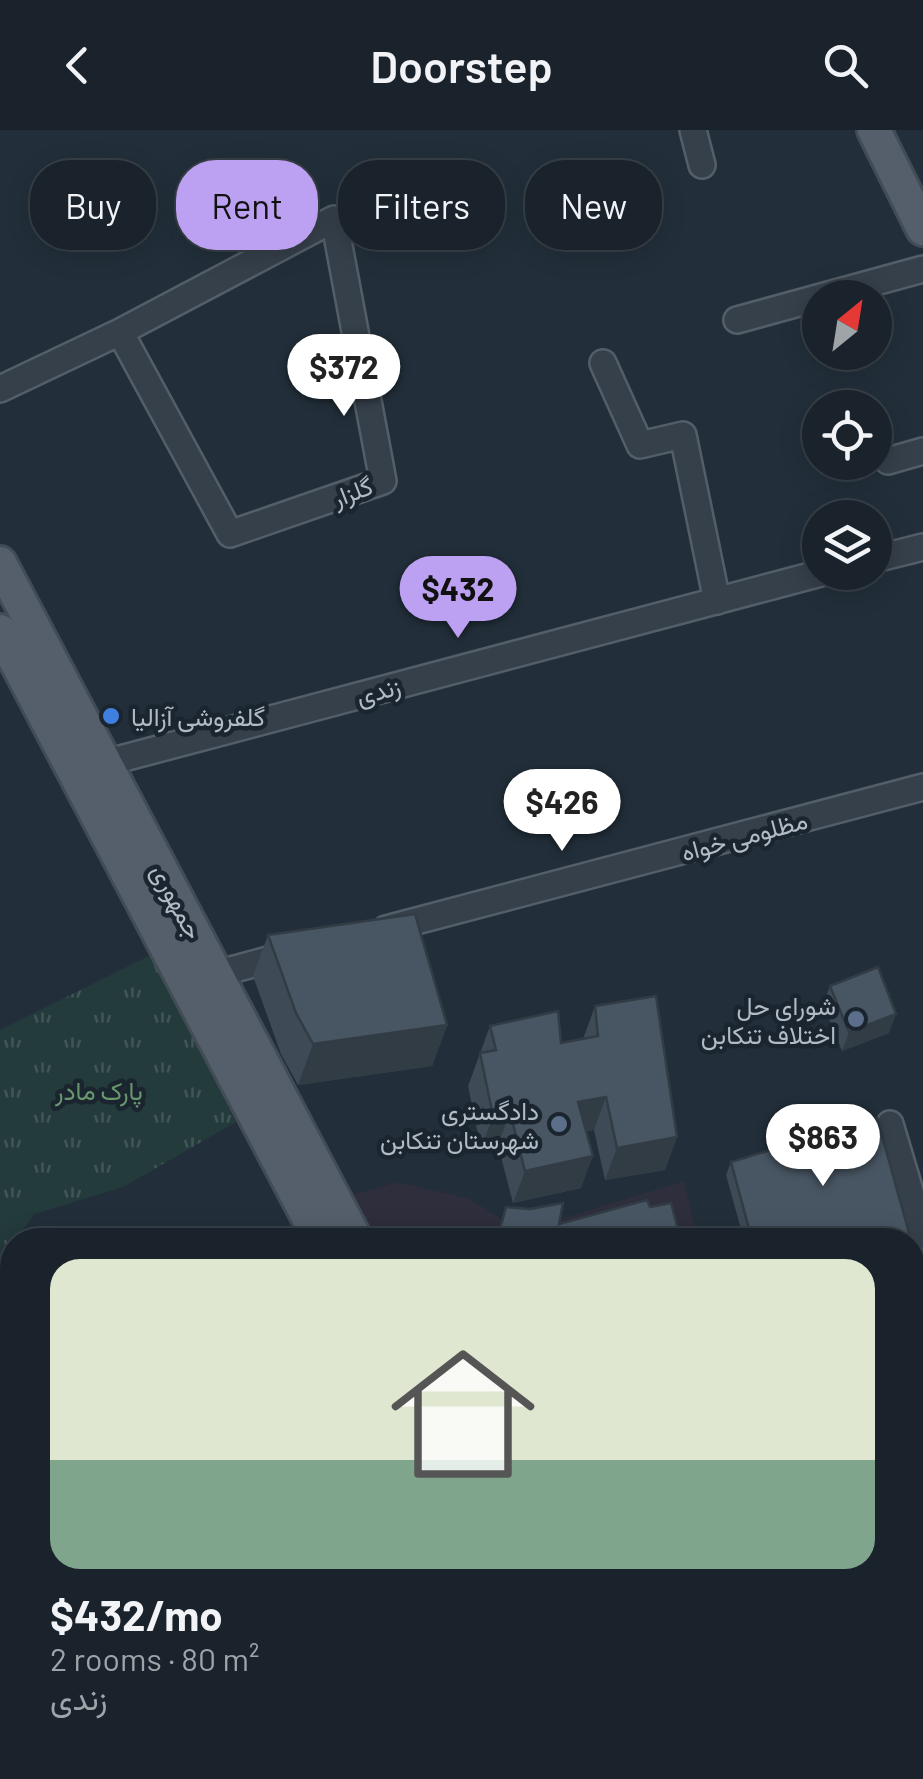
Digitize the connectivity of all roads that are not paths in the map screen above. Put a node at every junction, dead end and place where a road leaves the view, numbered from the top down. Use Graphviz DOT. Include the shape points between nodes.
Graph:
graph roads {
  1 [pos="693,130"];
  2 [pos="874,130"];
  3 [pos="702,165"];
  4 [pos="923,228"];
  5 [pos="923,269"];
  6 [pos="738,320"];
  7 [pos="120,332"];
  8 [pos="603,363"];
  9 [pos="0,389"];
  10 [pos="923,451"];
  11 [pos="892,460"];
  12 [pos="923,547"];
  13 [pos="892,555"];
  14 [pos="0,562"];
  15 [pos="802,578"];
  16 [pos="716,601"];
  17 [pos="0,631"];
  18 [pos="105,762"];
  19 [pos="923,787"];
  20 [pos="369,934"];
  21 [pos="312,949"];
  22 [pos="216,974"];
  23 [pos="890,1124"];
  24 [pos="314,1228"];
  25 [pos="350,1228"];
  26 [pos="921,1228"];
  1 -- 3 [label="street"];
  2 -- 4 [label="main road"];
  5 -- 6 [label="street"];
  7 -- 7 [label="street, گلزار" via="334,219 383,480 230,534"];
  7 -- 9 [label="street, گلزار"];
  8 -- 16 [label="street" via="640,445 683,435"];
  10 -- 11 [label="street"];
  12 -- 13 [label="street"];
  14 -- 18 [label="main road, جمهوری"];
  15 -- 16 [label="street, زندی"];
  16 -- 18 [label="street, زندی"];
  17 -- 24 [label="main road, جمهوری"];
  18 -- 22 [label="main road, جمهوری"];
  19 -- 20 [label="street, مظلومی خواه"];
  21 -- 22 [label="street"];
  22 -- 25 [label="main road, جمهوری"];
  23 -- 26 [label="street"];
}
